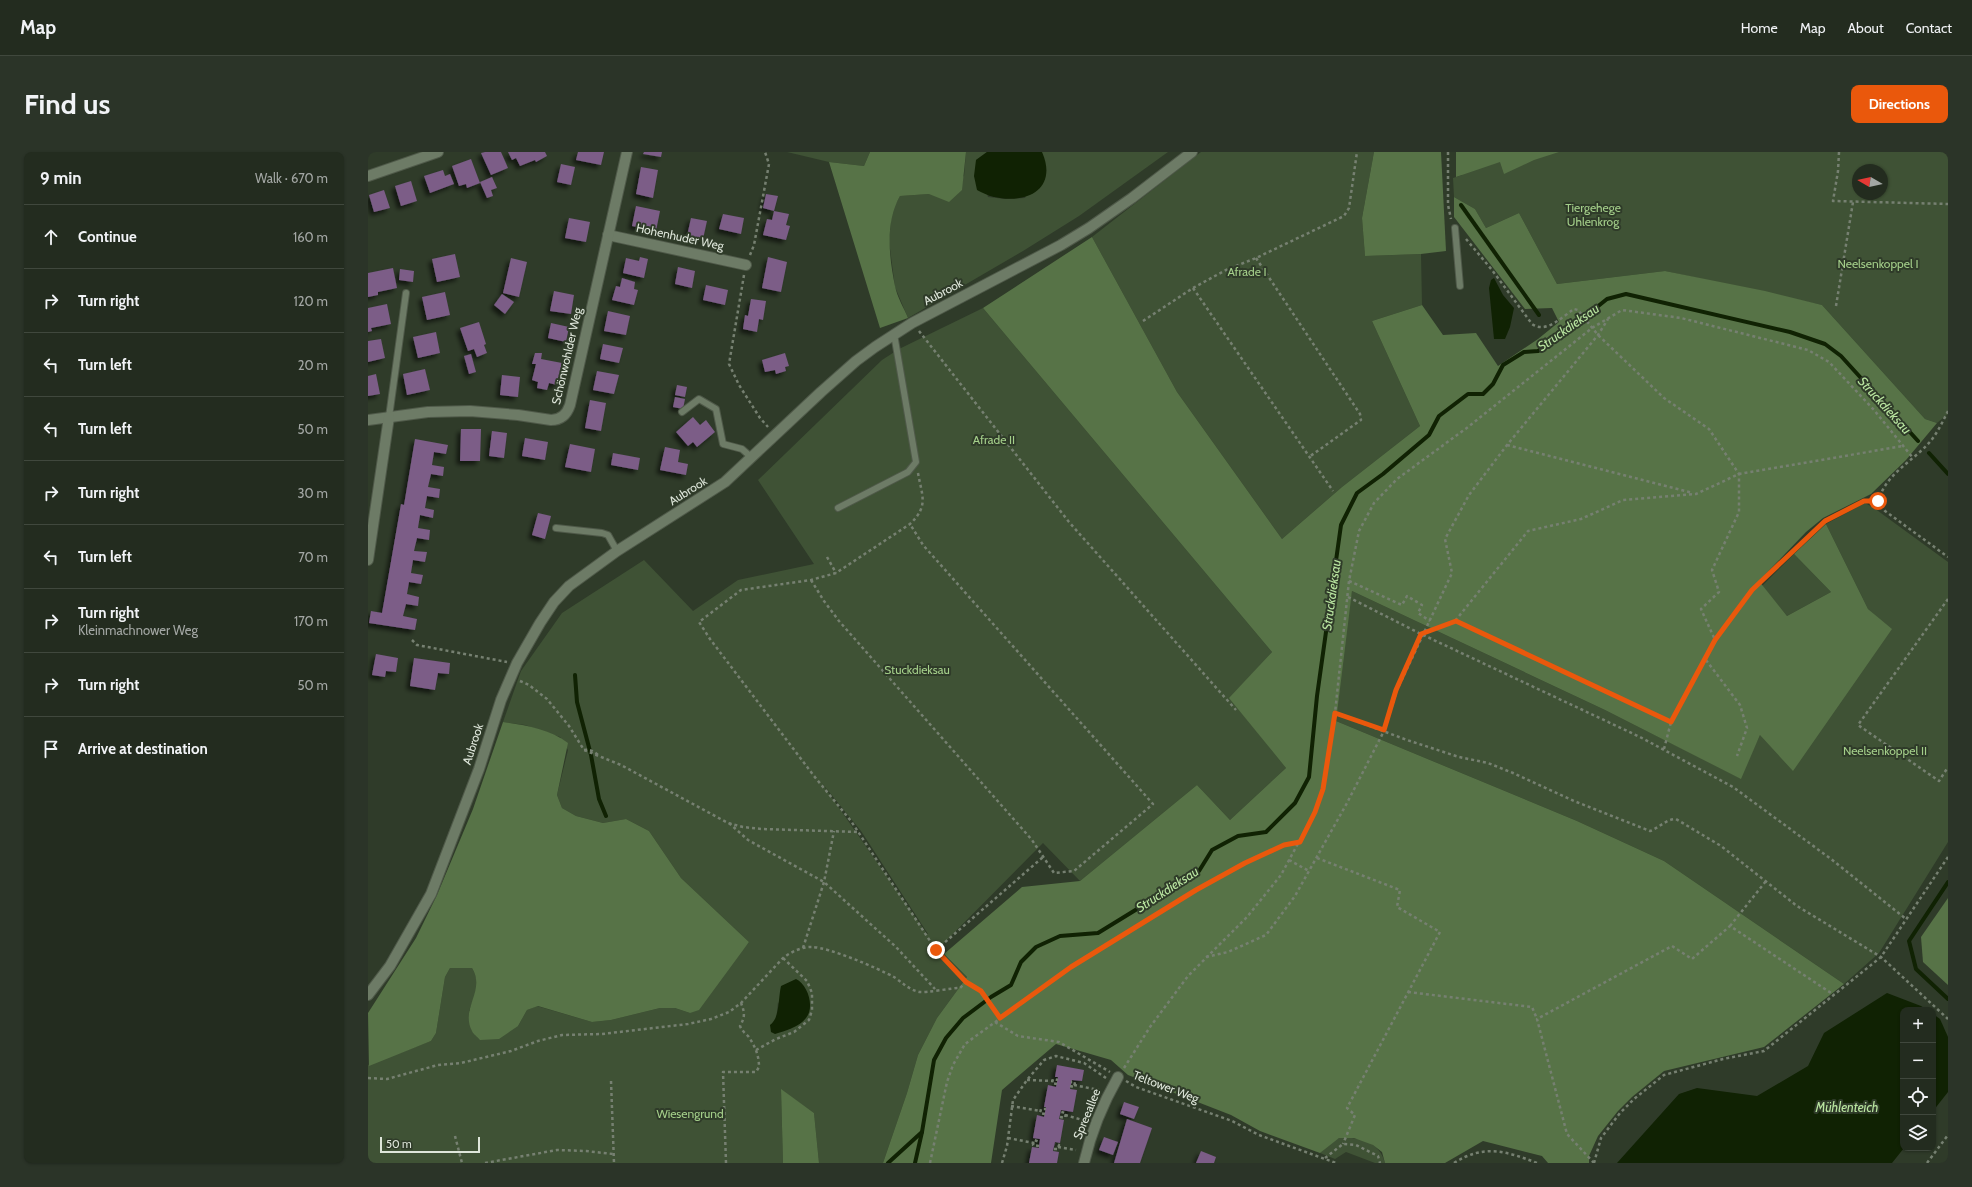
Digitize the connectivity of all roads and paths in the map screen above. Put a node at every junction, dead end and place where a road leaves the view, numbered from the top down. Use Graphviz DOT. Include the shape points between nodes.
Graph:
graph roads {
  1 [pos="438,152"];
  2 [pos="626,152"];
  3 [pos="765,152"];
  4 [pos="1192,152"];
  5 [pos="1357,152"];
  6 [pos="1448,152"];
  7 [pos="1839,152"];
  8 [pos="368,176"];
  9 [pos="1853,202"];
  10 [pos="1948,204"];
  11 [pos="1456,228"];
  12 [pos="608,235"];
  13 [pos="1256,258"];
  14 [pos="746,265"];
  15 [pos="743,285"];
  16 [pos="1460,286"];
  17 [pos="1193,288"];
  18 [pos="406,293"];
  19 [pos="1836,306"];
  20 [pos="1609,318"];
  21 [pos="1143,321"];
  22 [pos="912,323"];
  23 [pos="1592,328"];
  24 [pos="894,334"];
  25 [pos="1598,335"];
  26 [pos="1948,411"];
  27 [pos="682,412"];
  28 [pos="389,417"];
  29 [pos="760,418"];
  30 [pos="368,420"];
  31 [pos="1507,445"];
  32 [pos="1903,446"];
  33 [pos="751,457"];
  34 [pos="1310,457"];
  35 [pos="1913,458"];
  36 [pos="916,462"];
  37 [pos="1739,474"];
  38 [pos="1333,491"];
  39 [pos="1696,494"];
  40 [pos="1878,501"];
  41 [pos="838,508"];
  42 [pos="910,524"];
  43 [pos="556,528"];
  44 [pos="617,551"];
  45 [pos="827,557"];
  46 [pos="1948,557"];
  47 [pos="368,560"];
  48 [pos="836,573"];
  49 [pos="811,580"];
  50 [pos="1350,581"];
  51 [pos="1348,596"];
  52 [pos="1948,599"];
  53 [pos="1430,621"];
  54 [pos="1456,621"];
  55 [pos="1421,634"];
  56 [pos="412,640"];
  57 [pos="1715,640"];
  58 [pos="1706,660"];
  59 [pos="505,662"];
  60 [pos="511,678"];
  61 [pos="1236,710"];
  62 [pos="1335,713"];
  63 [pos="1671,722"];
  64 [pos="1384,730"];
  65 [pos="1664,750"];
  66 [pos="1737,756"];
  67 [pos="1948,767"];
  68 [pos="728,823"];
  69 [pos="834,831"];
  70 [pos="858,832"];
  71 [pos="1300,842"];
  72 [pos="1043,857"];
  73 [pos="1948,857"];
  74 [pos="1317,858"];
  75 [pos="1289,860"];
  76 [pos="1309,871"];
  77 [pos="1766,881"];
  78 [pos="824,882"];
  79 [pos="1906,919"];
  80 [pos="1730,926"];
  81 [pos="803,948"];
  82 [pos="936,950"];
  83 [pos="1881,957"];
  84 [pos="783,958"];
  85 [pos="1206,958"];
  86 [pos="966,982"];
  87 [pos="936,990"];
  88 [pos="1408,992"];
  89 [pos="368,995"];
  90 [pos="1834,995"];
  91 [pos="741,1003"];
  92 [pos="1000,1018"];
  93 [pos="1948,1018"];
  94 [pos="1537,1019"];
  95 [pos="995,1022"];
  96 [pos="756,1050"];
  97 [pos="1094,1070"];
  98 [pos="1118,1077"];
  99 [pos="368,1078"];
  100 [pos="1026,1080"];
  101 [pos="1058,1080"];
  102 [pos="612,1081"];
  103 [pos="1053,1081"];
  104 [pos="1071,1082"];
  105 [pos="1057,1084"];
  106 [pos="1074,1085"];
  107 [pos="1070,1086"];
  108 [pos="1108,1094"];
  109 [pos="1011,1106"];
  110 [pos="1046,1109"];
  111 [pos="1041,1111"];
  112 [pos="1060,1112"];
  113 [pos="1045,1114"];
  114 [pos="1065,1115"];
  115 [pos="1060,1117"];
  116 [pos="1095,1124"];
  117 [pos="1948,1135"];
  118 [pos="455,1136"];
  119 [pos="1008,1138"];
  120 [pos="1040,1142"];
  121 [pos="1034,1143"];
  122 [pos="1055,1144"];
  123 [pos="1343,1144"];
  124 [pos="1039,1146"];
  125 [pos="1058,1147"];
  126 [pos="1054,1149"];
  127 [pos="1086,1152"];
  128 [pos="613,1154"];
  129 [pos="1324,1159"];
  130 [pos="462,1163"];
  131 [pos="485,1163"];
  132 [pos="614,1163"];
  133 [pos="726,1163"];
  134 [pos="930,1163"];
  135 [pos="1002,1163"];
  136 [pos="1084,1163"];
  137 [pos="1336,1163"];
  138 [pos="1380,1163"];
  139 [pos="1454,1163"];
  140 [pos="1537,1163"];
  141 [pos="1927,1163"];
  1 -- 8 [label="street"];
  2 -- 12 [label="street, Schönwohlder Weg"];
  3 -- 14 [label="path" via="769,164 754,245"];
  4 -- 22 [label="street, Aubrook" via="1089,228"];
  5 -- 13 [label="path" via="1349,208 1344,216"];
  6 -- 11 [label="path" via="1448,205 1450,217"];
  7 -- 9 [label="path" via="1834,201"];
  9 -- 10 [label="path"];
  9 -- 19 [label="path"];
  11 -- 16 [label="lane"];
  11 -- 23 [label="path" via="1492,270 1528,320 1538,328 1551,325 1574,309 1578,310"];
  12 -- 14 [label="street, Hohenhuder Weg"];
  12 -- 28 [label="street, Schönwohlder Weg" via="570,405 563,417 551,420 494,412 462,411"];
  13 -- 17 [label="path" via="1226,270"];
  13 -- 34 [label="path" via="1360,414 1361,420"];
  15 -- 29 [label="path" via="729,364"];
  17 -- 21 [label="path"];
  17 -- 34 [label="path"];
  18 -- 28 [label="lane"];
  20 -- 23 [label="path"];
  20 -- 25 [label="path"];
  20 -- 32 [label="path" via="1622,310 1681,318 1808,350 1829,362 1874,410"];
  22 -- 24 [label="street, Aubrook"];
  22 -- 61 [label="path" via="1069,522"];
  23 -- 25 [label="path"];
  23 -- 50 [label="path" via="1398,479 1374,503 1359,531"];
  24 -- 33 [label="street, Aubrook" via="856,360"];
  24 -- 36 [label="lane"];
  25 -- 31 [label="path"];
  25 -- 37 [label="path" via="1664,398 1709,429"];
  26 -- 35 [label="path" via="1941,427"];
  27 -- 33 [label="lane" via="699,399 716,409 723,444 742,448"];
  28 -- 30 [label="street, Schönwohlder Weg"];
  28 -- 47 [label="street"];
  31 -- 39 [label="path"];
  31 -- 53 [label="path" via="1469,495 1445,539 1452,573"];
  32 -- 35 [label="path"];
  32 -- 37 [label="path"];
  33 -- 44 [label="street, Aubrook" via="717,488"];
  34 -- 38 [label="path"];
  35 -- 40 [label="path" via="1884,486"];
  36 -- 41 [label="lane" via="908,472"];
  36 -- 42 [label="path" via="924,504 920,515"];
  37 -- 39 [label="path"];
  37 -- 57 [label="path" via="1739,512 1712,570 1719,592 1701,608"];
  39 -- 54 [label="path" via="1623,500 1581,519 1528,531"];
  40 -- 46 [label="path" via="1885,512"];
  40 -- 57 [label="path" via="1864,501 1825,521 1752,590"];
  42 -- 48 [label="path"];
  42 -- 72 [label="path" via="923,545 1153,804 1074,871 1054,872"];
  43 -- 44 [label="lane" via="602,532 608,536"];
  44 -- 60 [label="street, Aubrook" via="568,586 554,602 526,646"];
  45 -- 48 [label="path"];
  48 -- 49 [label="path"];
  49 -- 70 [label="path" via="740,590 699,622"];
  49 -- 72 [label="path" via="839,621 1032,840"];
  50 -- 51 [label="path"];
  50 -- 53 [label="path" via="1402,605 1407,596 1422,605 1418,613"];
  51 -- 55 [label="path"];
  51 -- 62 [label="path"];
  52 -- 67 [label="path" via="1858,725 1939,781"];
  53 -- 55 [label="path"];
  54 -- 55 [label="path"];
  54 -- 63 [label="path"];
  55 -- 64 [label="path" via="1396,690"];
  55 -- 65 [label="path"];
  56 -- 59 [label="path" via="417,645"];
  57 -- 58 [label="path"];
  58 -- 63 [label="path"];
  58 -- 66 [label="path" via="1740,705 1747,728"];
  60 -- 68 [label="path" via="529,685 547,699 584,750 630,769"];
  60 -- 89 [label="street, Aubrook" via="431,894 390,966"];
  62 -- 64 [label="path"];
  62 -- 71 [label="path" via="1323,789"];
  63 -- 65 [label="path"];
  64 -- 74 [label="path"];
  64 -- 77 [label="path" via="1513,773 1574,802 1650,831 1671,819 1676,819 1721,846"];
  65 -- 79 [label="path" via="1734,787"];
  68 -- 69 [label="path" via="762,829"];
  68 -- 78 [label="path" via="748,840"];
  69 -- 70 [label="path"];
  69 -- 78 [label="path"];
  70 -- 82 [label="path"];
  71 -- 75 [label="path"];
  71 -- 92 [label="path" via="1284,845 1196,890 1071,967"];
  72 -- 82 [label="path"];
  73 -- 79 [label="path"];
  74 -- 76 [label="path"];
  74 -- 88 [label="path" via="1400,890 1397,907 1440,932"];
  75 -- 76 [label="path"];
  75 -- 85 [label="path" via="1281,875 1248,917"];
  76 -- 85 [label="path" via="1295,896 1266,935 1228,952"];
  77 -- 80 [label="path"];
  77 -- 83 [label="path" via="1797,906"];
  78 -- 81 [label="path"];
  78 -- 87 [label="path" via="896,947"];
  79 -- 83 [label="path"];
  80 -- 90 [label="path"];
  80 -- 94 [label="path" via="1692,959 1672,946"];
  81 -- 84 [label="path"];
  81 -- 87 [label="path" via="822,948 837,953 894,978 905,987 922,992"];
  82 -- 86 [label="path"];
  83 -- 90 [label="path"];
  83 -- 93 [label="path"];
  84 -- 91 [label="path"];
  84 -- 96 [label="path" via="807,981 812,993 812,1010 809,1020 794,1032"];
  85 -- 98 [label="path" via="1170,998"];
  86 -- 87 [label="path" via="960,988"];
  86 -- 92 [label="path" via="981,991"];
  88 -- 94 [label="path" via="1532,1007"];
  88 -- 123 [label="path" via="1347,1108 1355,1115"];
  90 -- 94 [label="path" via="1764,1051 1664,1075 1620,1113 1601,1138 1594,1163 1567,1134"];
  91 -- 96 [label="path" via="745,1011 741,1030"];
  91 -- 99 [label="path" via="729,1012 688,1024 602,1034 562,1035 461,1063 438,1064 387,1079"];
  92 -- 95 [label="path"];
  95 -- 98 [label="path, Teltower Weg" via="1018,1036 1059,1042"];
  95 -- 134 [label="path" via="965,1044 953,1065"];
  96 -- 133 [label="path" via="759,1067 756,1072 723,1072"];
  97 -- 100 [label="path" via="1084,1063 1056,1056 1044,1060"];
  98 -- 108 [label="street, Spreeallee"];
  98 -- 129 [label="path, Teltower Weg" via="1136,1087 1232,1121 1259,1136"];
  100 -- 103 [label="path"];
  100 -- 109 [label="path"];
  101 -- 103 [label="path"];
  102 -- 128 [label="path"];
  103 -- 105 [label="path" via="1052,1083"];
  104 -- 106 [label="path" via="1075,1082"];
  106 -- 107 [label="path"];
  106 -- 108 [label="path" via="1097,1088"];
  108 -- 116 [label="street, Spreeallee"];
  109 -- 111 [label="path"];
  109 -- 119 [label="path"];
  110 -- 111 [label="path"];
  111 -- 113 [label="path" via="1040,1113"];
  112 -- 114 [label="path" via="1066,1112"];
  114 -- 115 [label="path" via="1065,1118"];
  114 -- 116 [label="path"];
  116 -- 127 [label="street, Spreeallee"];
  117 -- 141 [label="path"];
  118 -- 130 [label="path"];
  119 -- 121 [label="path"];
  119 -- 135 [label="path"];
  120 -- 121 [label="path" via="1034,1140"];
  121 -- 124 [label="path" via="1033,1145"];
  122 -- 125 [label="path" via="1059,1145"];
  123 -- 129 [label="path"];
  123 -- 138 [label="path" via="1356,1145 1378,1156"];
  125 -- 126 [label="path"];
  125 -- 127 [label="path"];
  127 -- 136 [label="street, Spreeallee"];
  128 -- 131 [label="path" via="557,1150"];
  128 -- 132 [label="path"];
  129 -- 137 [label="path, Teltower Weg"];
  139 -- 140 [label="path" via="1467,1155 1481,1151 1515,1155"];
}
